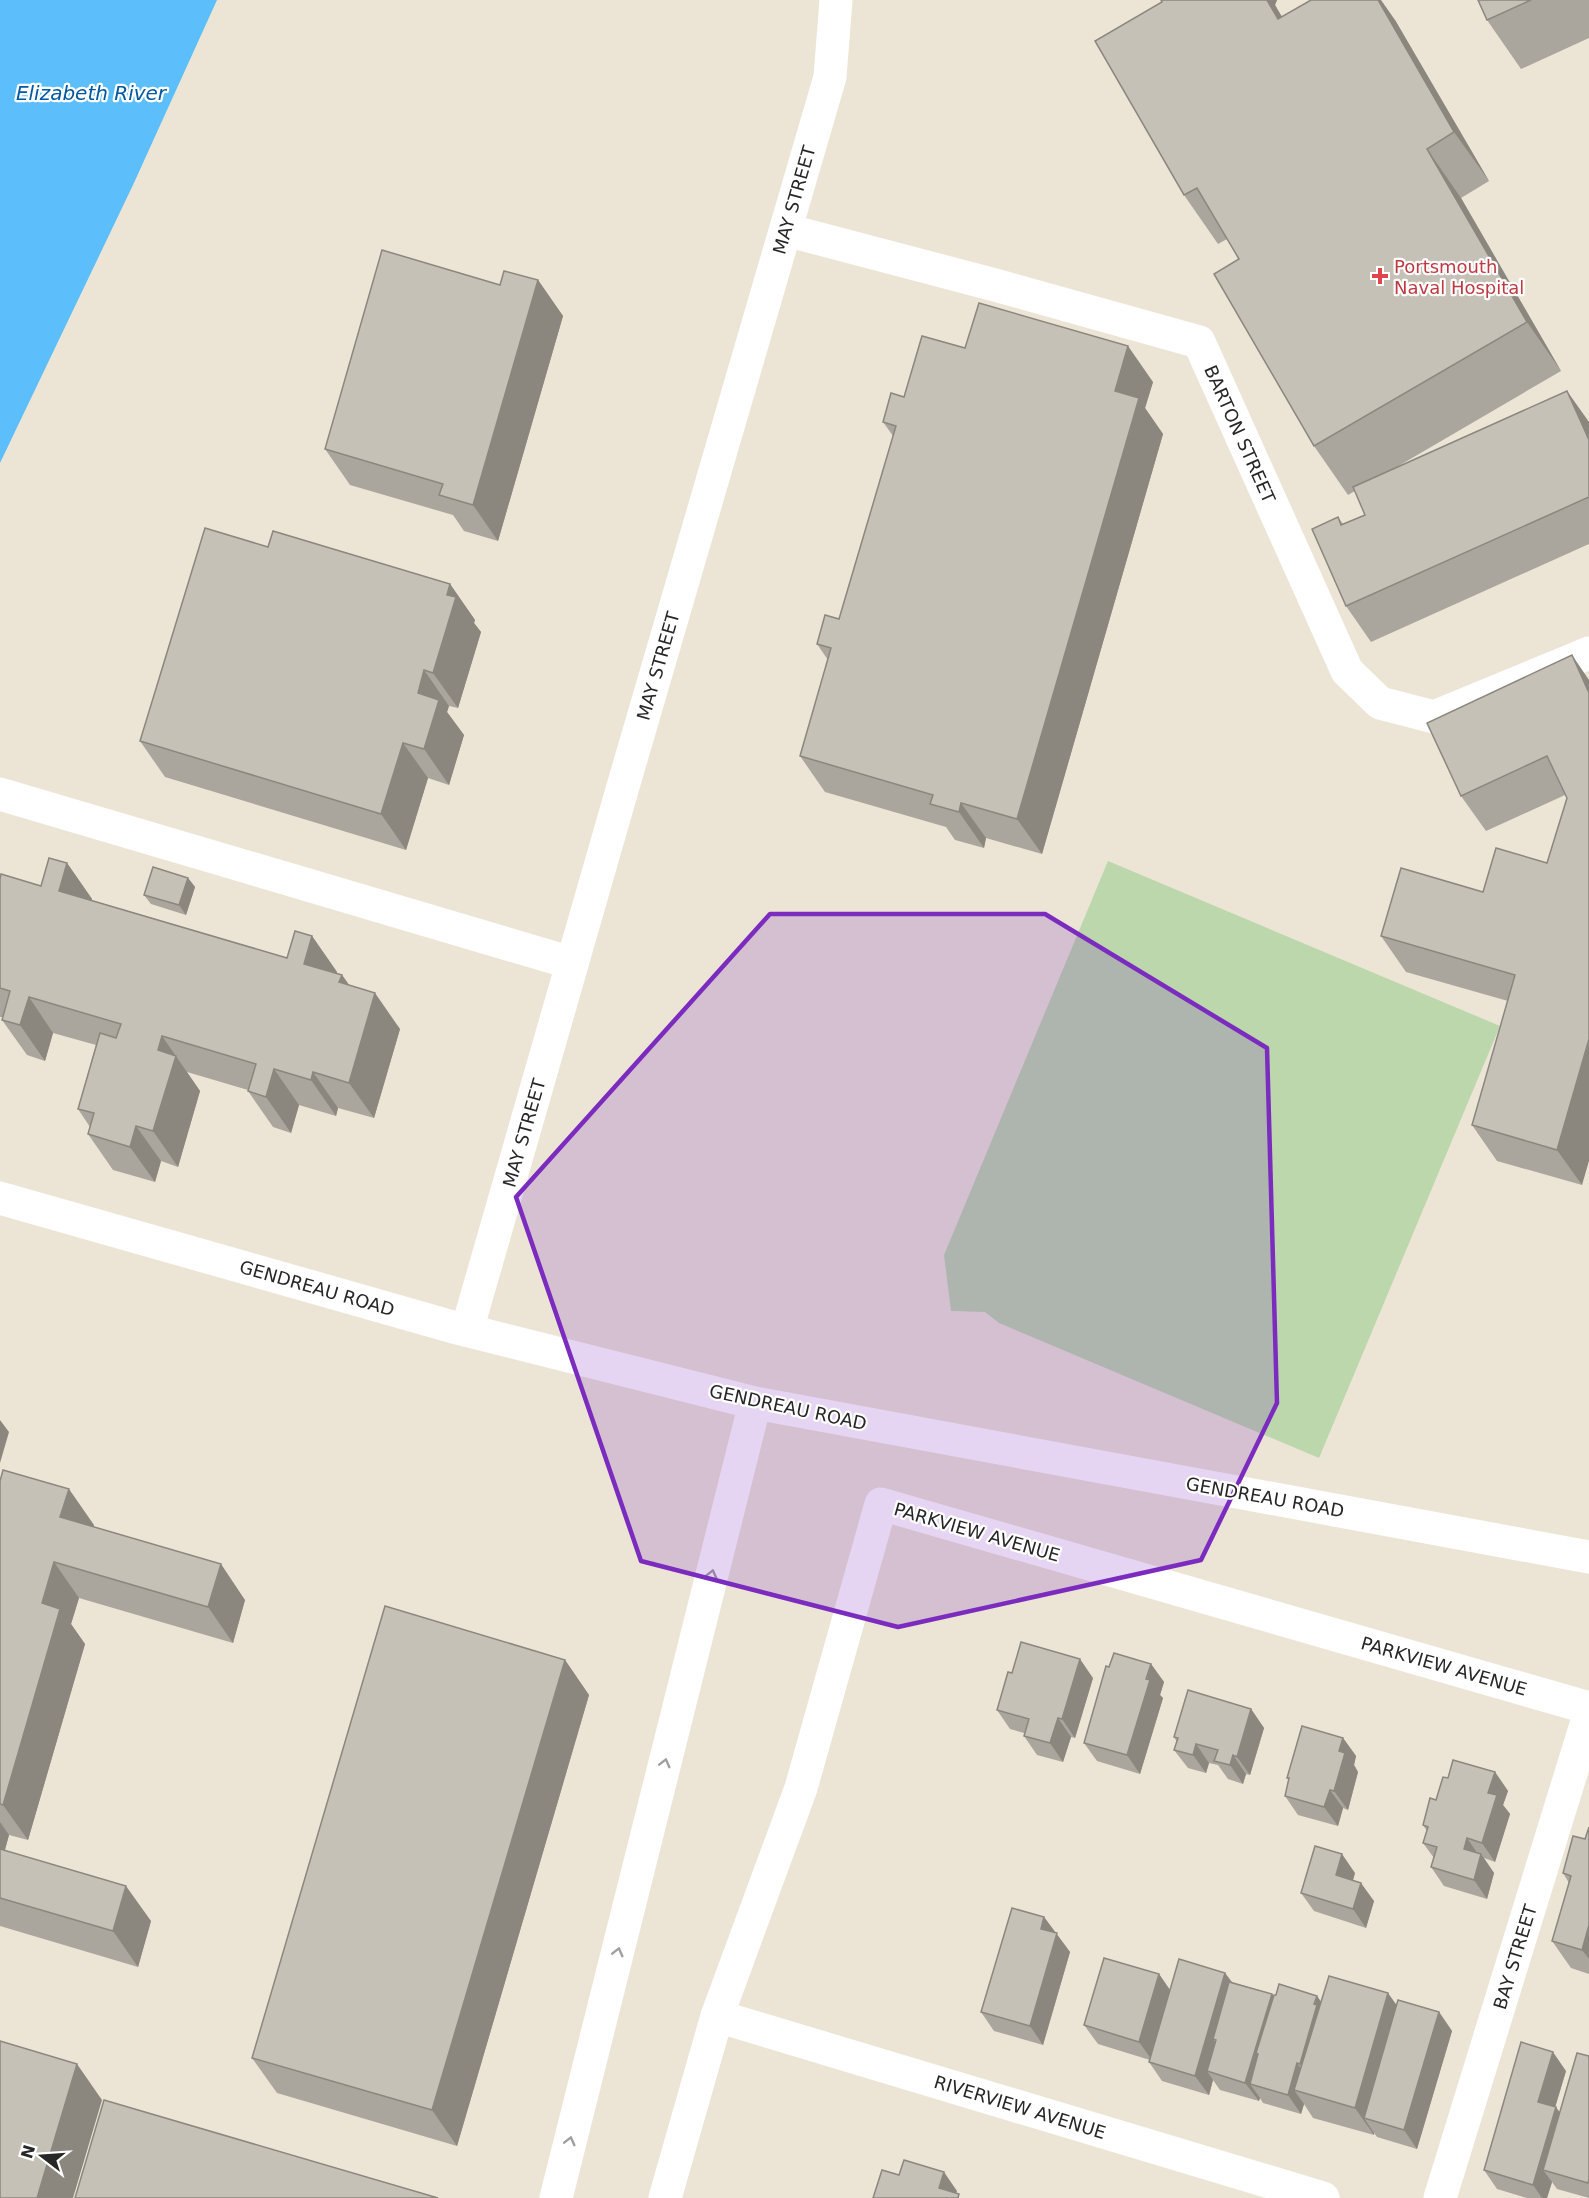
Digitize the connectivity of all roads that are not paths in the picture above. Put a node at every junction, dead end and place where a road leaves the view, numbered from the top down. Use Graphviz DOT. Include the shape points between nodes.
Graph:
graph roads {
  1 [pos="836,0"];
  2 [pos="786,230"];
  3 [pos="1589,653"];
  4 [pos="0,794"];
  5 [pos="572,963"];
  6 [pos="0,1198"];
  7 [pos="467,1330"];
  8 [pos="755,1403"];
  9 [pos="1589,1557"];
  10 [pos="1589,1708"];
  11 [pos="1589,1716"];
  12 [pos="717,2016"];
  13 [pos="556,2198"];
  14 [pos="665,2198"];
  15 [pos="1323,2198"];
  16 [pos="1440,2198"];
  1 -- 2 [label="street, MAY STREET" via="830,76"];
  2 -- 3 [label="street, BARTON STREET" via="1199,342 1347,670 1380,703 1434,717"];
  2 -- 5 [label="street, MAY STREET"];
  4 -- 5 [label="street"];
  5 -- 7 [label="street, MAY STREET"];
  6 -- 7 [label="street, GENDREAU ROAD"];
  7 -- 8 [label="street, GENDREAU ROAD"];
  8 -- 9 [label="street, GENDREAU ROAD"];
  13 -- 8 [label="street, one-way"];
  10 -- 12 [label="street, PARKVIEW AVENUE" via="881,1504 801,1788"];
  11 -- 16 [label="street, BAY STREET"];
  12 -- 14 [label="street"];
  12 -- 15 [label="street, RIVERVIEW AVENUE"];
}
